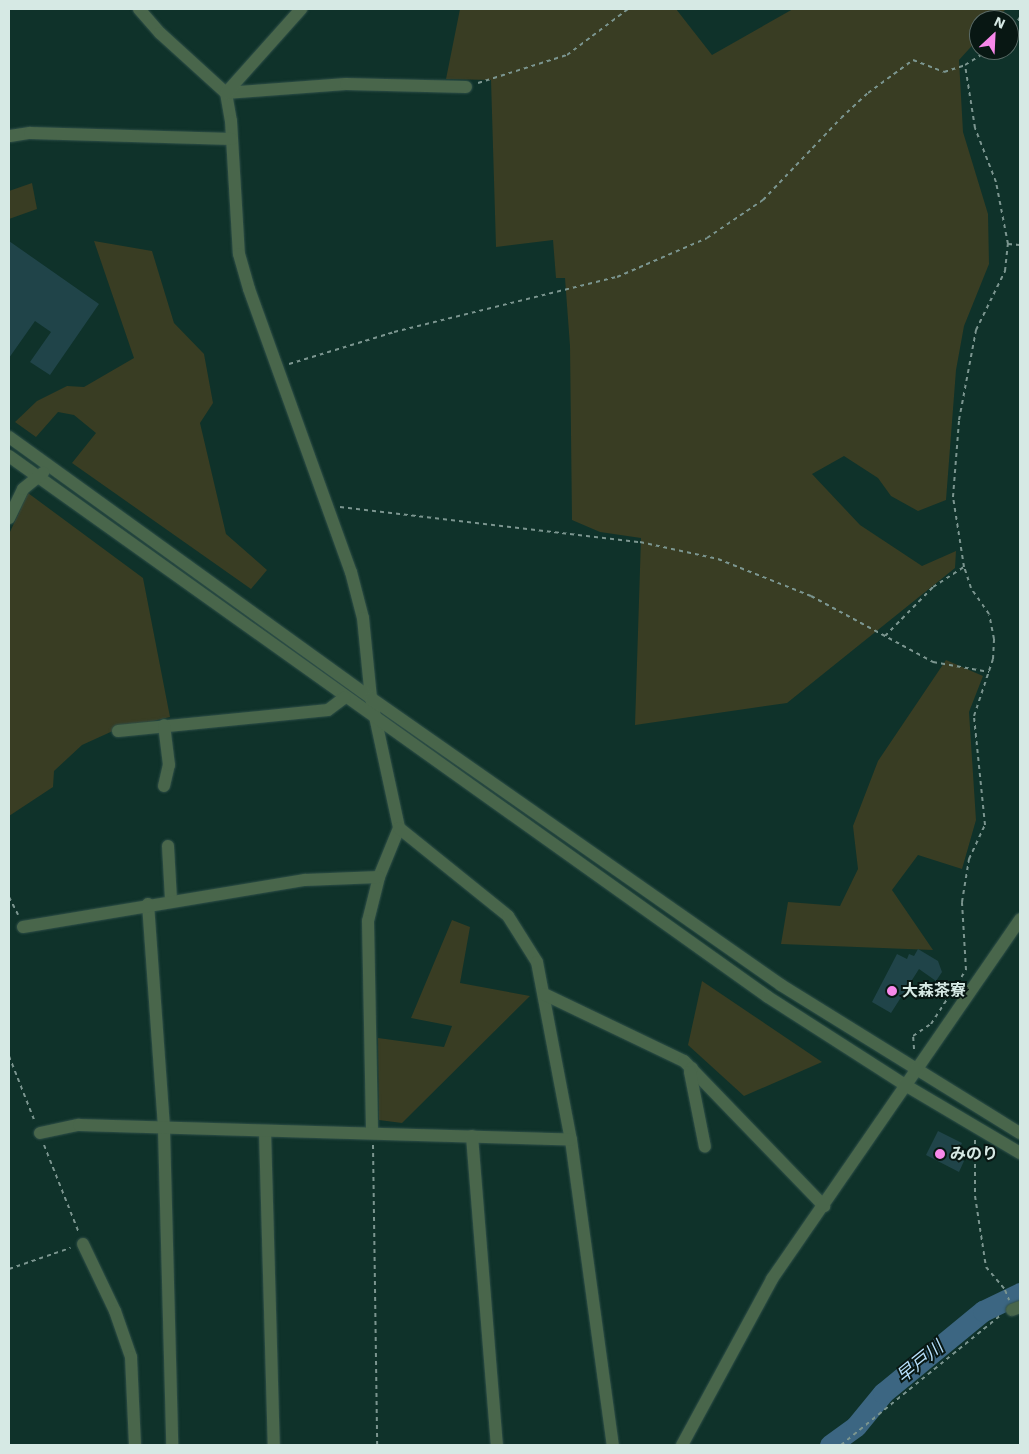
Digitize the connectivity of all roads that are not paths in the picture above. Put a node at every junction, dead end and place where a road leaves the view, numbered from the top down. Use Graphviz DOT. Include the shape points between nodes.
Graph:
graph roads {
  1 [pos="139,9"];
  2 [pos="301,9"];
  3 [pos="466,86"];
  4 [pos="226,93"];
  5 [pos="10,136"];
  6 [pos="232,139"];
  7 [pos="9,437"];
  8 [pos="9,456"];
  9 [pos="52,468"];
  10 [pos="37,476"];
  11 [pos="9,518"];
  12 [pos="345,698"];
  13 [pos="371,698"];
  14 [pos="376,720"];
  15 [pos="164,726"];
  16 [pos="118,731"];
  17 [pos="164,786"];
  18 [pos="399,828"];
  19 [pos="168,846"];
  20 [pos="378,877"];
  21 [pos="171,900"];
  22 [pos="148,904"];
  23 [pos="1020,919"];
  24 [pos="24,928"];
  25 [pos="544,994"];
  26 [pos="692,1068"];
  27 [pos="916,1071"];
  28 [pos="905,1085"];
  29 [pos="164,1129"];
  30 [pos="265,1131"];
  31 [pos="40,1133"];
  32 [pos="372,1133"];
  33 [pos="1020,1133"];
  34 [pos="472,1136"];
  35 [pos="571,1140"];
  36 [pos="705,1147"];
  37 [pos="1020,1154"];
  38 [pos="824,1206"];
  39 [pos="83,1244"];
  40 [pos="135,1445"];
  41 [pos="172,1445"];
  42 [pos="274,1445"];
  43 [pos="497,1445"];
  44 [pos="613,1445"];
  45 [pos="682,1445"];
  1 -- 4 [label="street" via="160,33"];
  2 -- 4 [label="street"];
  3 -- 4 [label="street" via="346,84"];
  4 -- 6 [label="street"];
  5 -- 6 [label="street" via="30,133"];
  6 -- 13 [label="street" via="239,254 363,618"];
  7 -- 9 [label="street"];
  8 -- 10 [label="street"];
  9 -- 10 [label="street"];
  9 -- 13 [label="street"];
  10 -- 11 [label="street" via="23,489"];
  10 -- 12 [label="street"];
  12 -- 14 [label="street"];
  12 -- 15 [label="street" via="328,710"];
  13 -- 14 [label="street"];
  13 -- 27 [label="street" via="772,979"];
  14 -- 18 [label="street"];
  14 -- 28 [label="street" via="768,997"];
  15 -- 16 [label="street"];
  15 -- 17 [label="street" via="169,765"];
  18 -- 20 [label="street"];
  18 -- 25 [label="street" via="508,916 537,962"];
  19 -- 21 [label="street"];
  20 -- 21 [label="street" via="305,880"];
  20 -- 32 [label="street" via="368,921"];
  21 -- 22 [label="street"];
  22 -- 24 [label="street"];
  22 -- 29 [label="street"];
  23 -- 27 [label="street"];
  25 -- 26 [label="street" via="684,1060"];
  25 -- 35 [label="street"];
  26 -- 36 [label="street" via="690,1072"];
  26 -- 38 [label="street"];
  27 -- 28 [label="street"];
  27 -- 33 [label="street"];
  28 -- 37 [label="street"];
  28 -- 38 [label="street"];
  29 -- 30 [label="street"];
  29 -- 31 [label="street" via="79,1125"];
  29 -- 41 [label="street"];
  30 -- 32 [label="street"];
  30 -- 42 [label="street"];
  32 -- 34 [label="street"];
  34 -- 35 [label="street"];
  34 -- 43 [label="street"];
  35 -- 44 [label="street"];
  38 -- 45 [label="street" via="772,1279"];
  39 -- 40 [label="street" via="115,1311 131,1357"];
}
